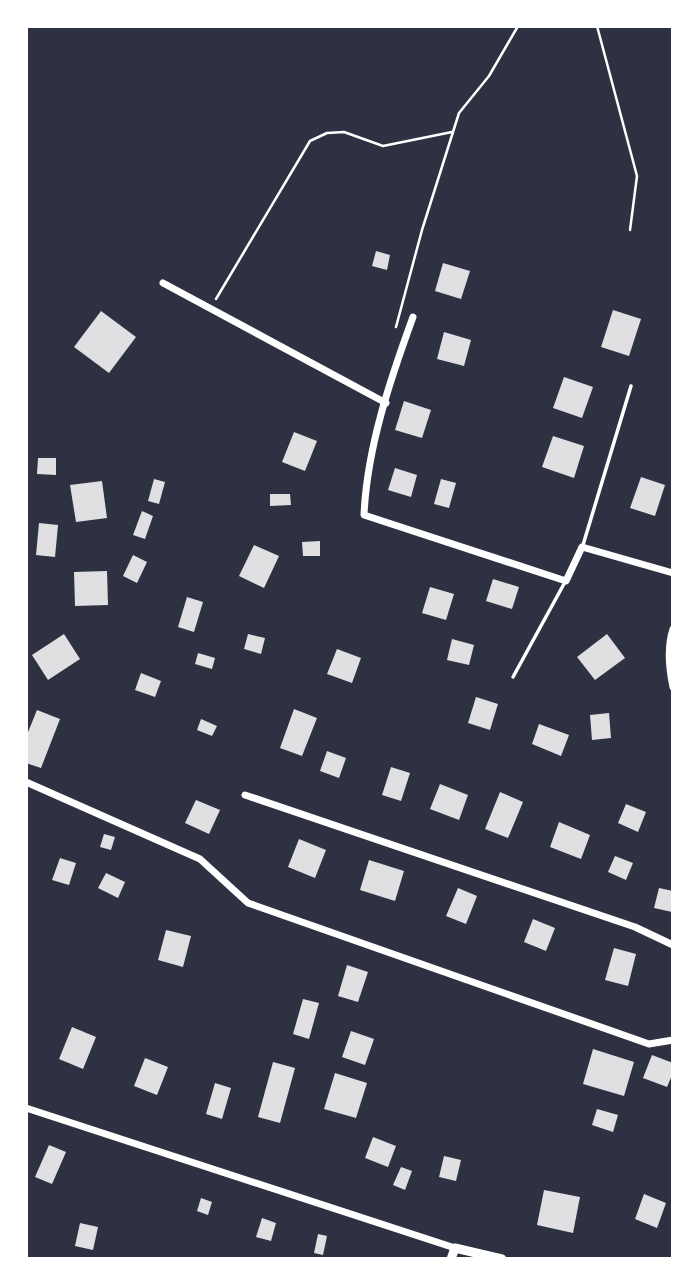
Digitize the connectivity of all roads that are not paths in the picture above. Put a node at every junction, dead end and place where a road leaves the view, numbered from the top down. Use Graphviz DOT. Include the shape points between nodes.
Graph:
graph roads {
  1 [pos="163,283"];
  2 [pos="413,317"];
  3 [pos="631,386"];
  4 [pos="386,403"];
  5 [pos="582,547"];
  6 [pos="673,573"];
  7 [pos="566,581"];
  8 [pos="673,629"];
  9 [pos="513,677"];
  10 [pos="673,687"];
  11 [pos="26,782"];
  12 [pos="245,795"];
  13 [pos="673,945"];
  14 [pos="673,1040"];
  15 [pos="26,1108"];
  16 [pos="455,1248"];
  17 [pos="451,1259"];
  18 [pos="502,1259"];
  1 -- 4 [label="street"];
  2 -- 4 [label="street"];
  3 -- 5 [label="lane"];
  4 -- 7 [label="street" via="366,478 364,515"];
  5 -- 6 [label="street"];
  5 -- 7 [label="street"];
  7 -- 9 [label="lane"];
  8 -- 10 [label="street" via="669,639"];
  11 -- 14 [label="street" via="200,859 248,904 649,1044"];
  12 -- 13 [label="street" via="635,927"];
  15 -- 16 [label="street"];
  16 -- 17 [label="street"];
  16 -- 18 [label="street"];
}
